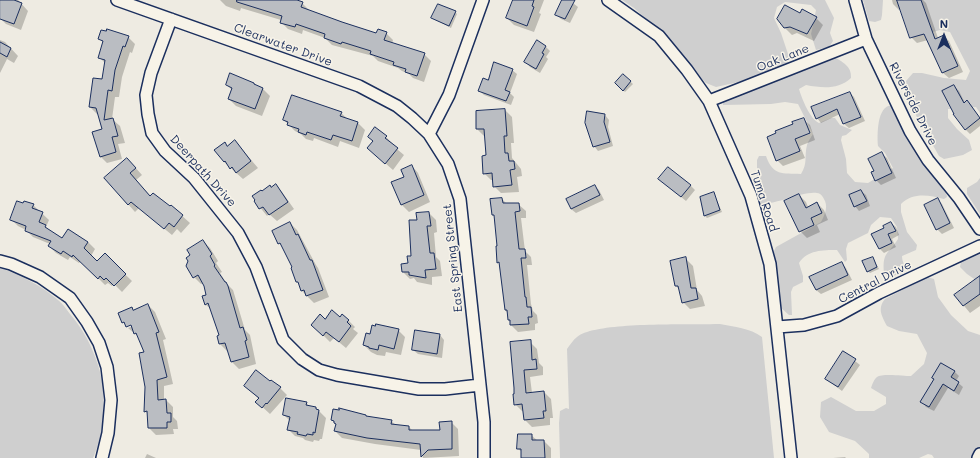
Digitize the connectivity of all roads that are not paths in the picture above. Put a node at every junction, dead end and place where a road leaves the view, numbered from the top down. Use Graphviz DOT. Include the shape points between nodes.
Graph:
graph roads {
  1 [pos="117,0"];
  2 [pos="483,0"];
  3 [pos="608,0"];
  4 [pos="855,0"];
  5 [pos="171,19"];
  6 [pos="866,39"];
  7 [pos="709,101"];
  8 [pos="429,134"];
  9 [pos="980,229"];
  10 [pos="980,246"];
  11 [pos="0,261"];
  12 [pos="777,327"];
  13 [pos="480,385"];
  14 [pos="980,454"];
  15 [pos="102,458"];
  16 [pos="484,458"];
  17 [pos="791,458"];
  18 [pos="978,458"];
  1 -- 5 [label="street, Clearwater Drive"];
  2 -- 8 [label="street" via="449,95"];
  3 -- 7 [label="street, Tuma Road" via="658,36"];
  4 -- 6 [label="street, Riverside Drive"];
  5 -- 8 [label="street, Clearwater Drive" via="359,86 397,106"];
  5 -- 13 [label="street, Deerpath Drive" via="151,73 146,95 152,133 165,151 198,183 238,233 256,267 283,340 302,359 319,370 337,375 419,389"];
  6 -- 7 [label="street, Oak Lane"];
  6 -- 9 [label="street, Riverside Drive" via="910,131 928,160"];
  7 -- 12 [label="street, Tuma Road" via="751,196 770,264"];
  8 -- 13 [label="street, East Spring Street" via="448,164 460,199"];
  10 -- 12 [label="street, Central Drive" via="836,316 804,325"];
  11 -- 15 [label="street" via="40,277 70,298 99,343 107,367 111,400 108,433"];
  12 -- 17 [label="street, Tuma Road"];
  13 -- 16 [label="street, East Spring Street"];
  14 -- 18 [label="street"];
}
